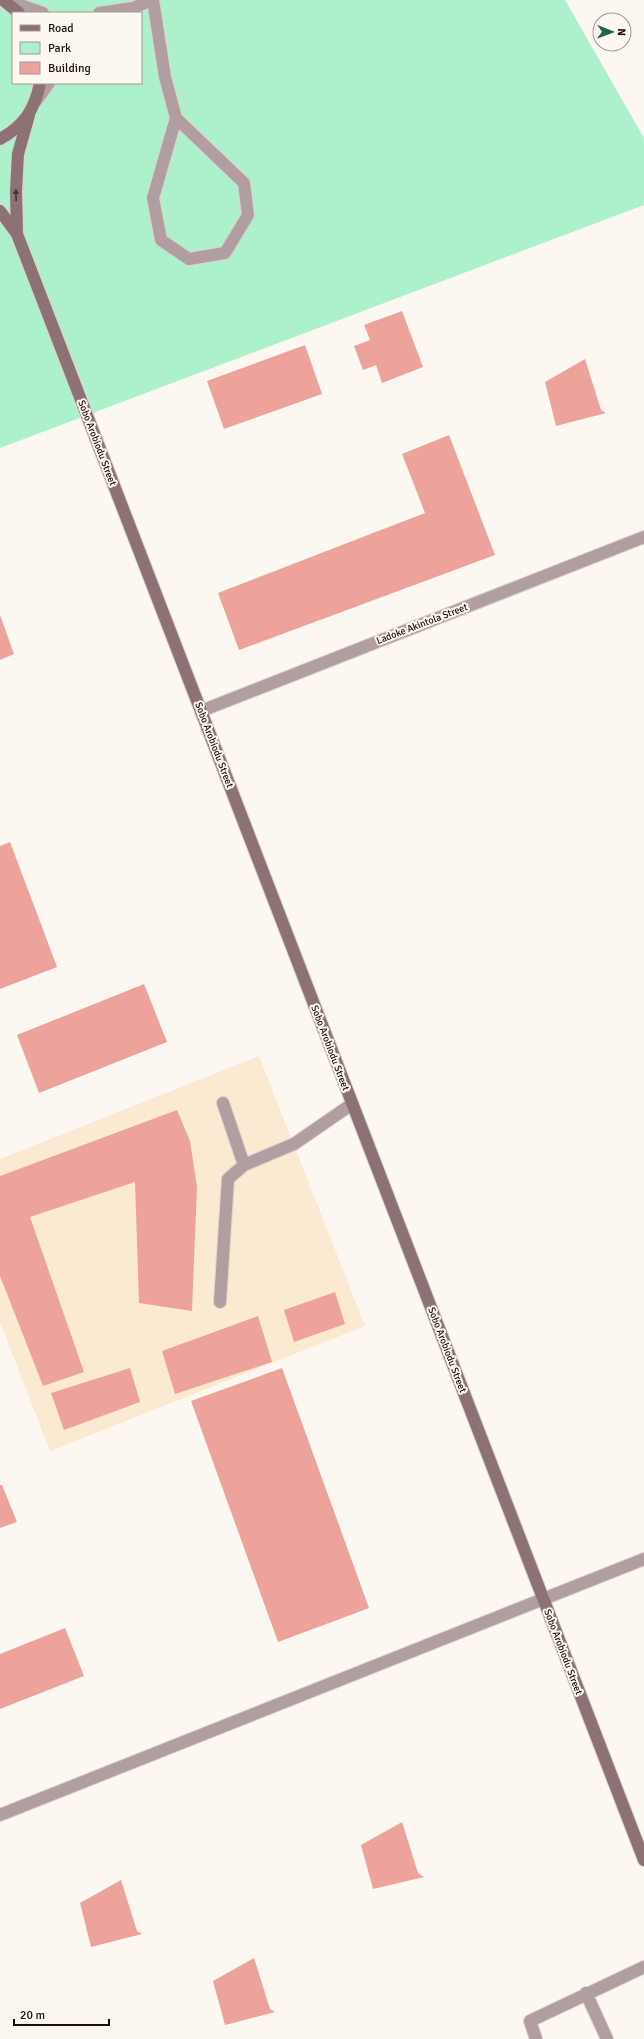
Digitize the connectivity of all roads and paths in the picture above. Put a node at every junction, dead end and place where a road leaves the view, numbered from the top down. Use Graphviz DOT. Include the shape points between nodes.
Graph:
graph roads {
  1 [pos="3,0"];
  2 [pos="6,0"];
  3 [pos="152,0"];
  4 [pos="130,10"];
  5 [pos="18,12"];
  6 [pos="40,12"];
  7 [pos="109,12"];
  8 [pos="40,84"];
  9 [pos="48,84"];
  10 [pos="36,102"];
  11 [pos="29,114"];
  12 [pos="176,118"];
  13 [pos="0,139"];
  14 [pos="0,211"];
  15 [pos="17,234"];
  16 [pos="644,537"];
  17 [pos="200,711"];
  18 [pos="223,1103"];
  19 [pos="352,1104"];
  20 [pos="244,1165"];
  21 [pos="220,1302"];
  22 [pos="644,1559"];
  23 [pos="542,1598"];
  24 [pos="0,1815"];
  25 [pos="644,1860"];
  26 [pos="644,1967"];
  27 [pos="586,1993"];
  28 [pos="536,2039"];
  29 [pos="607,2039"];
  1 -- 5 [label="street"];
  2 -- 6 [label="street"];
  3 -- 4 [label="street"];
  3 -- 12 [label="street" via="165,77"];
  4 -- 7 [label="street"];
  8 -- 10 [label="street"];
  9 -- 10 [label="street"];
  10 -- 11 [label="street"];
  11 -- 13 [label="street" via="11,133"];
  15 -- 11 [label="street, Sobo Arobiodu Street, one-way" via="18,154"];
  12 -- 12 [label="street" via="244,183 248,215 225,253 189,259 161,240 153,198"];
  14 -- 15 [label="street, Sobo Arobiodu Street"];
  15 -- 17 [label="street, Sobo Arobiodu Street"];
  16 -- 17 [label="street, Ladoke Akintola Street"];
  17 -- 19 [label="street, Sobo Arobiodu Street"];
  18 -- 20 [label="street"];
  19 -- 20 [label="street" via="294,1144"];
  19 -- 23 [label="street, Sobo Arobiodu Street"];
  20 -- 21 [label="street" via="228,1179"];
  22 -- 23 [label="street"];
  23 -- 24 [label="street"];
  23 -- 25 [label="street, Sobo Arobiodu Street"];
  26 -- 27 [label="street"];
  27 -- 28 [label="street" via="530,2021"];
  27 -- 29 [label="street"];
}
